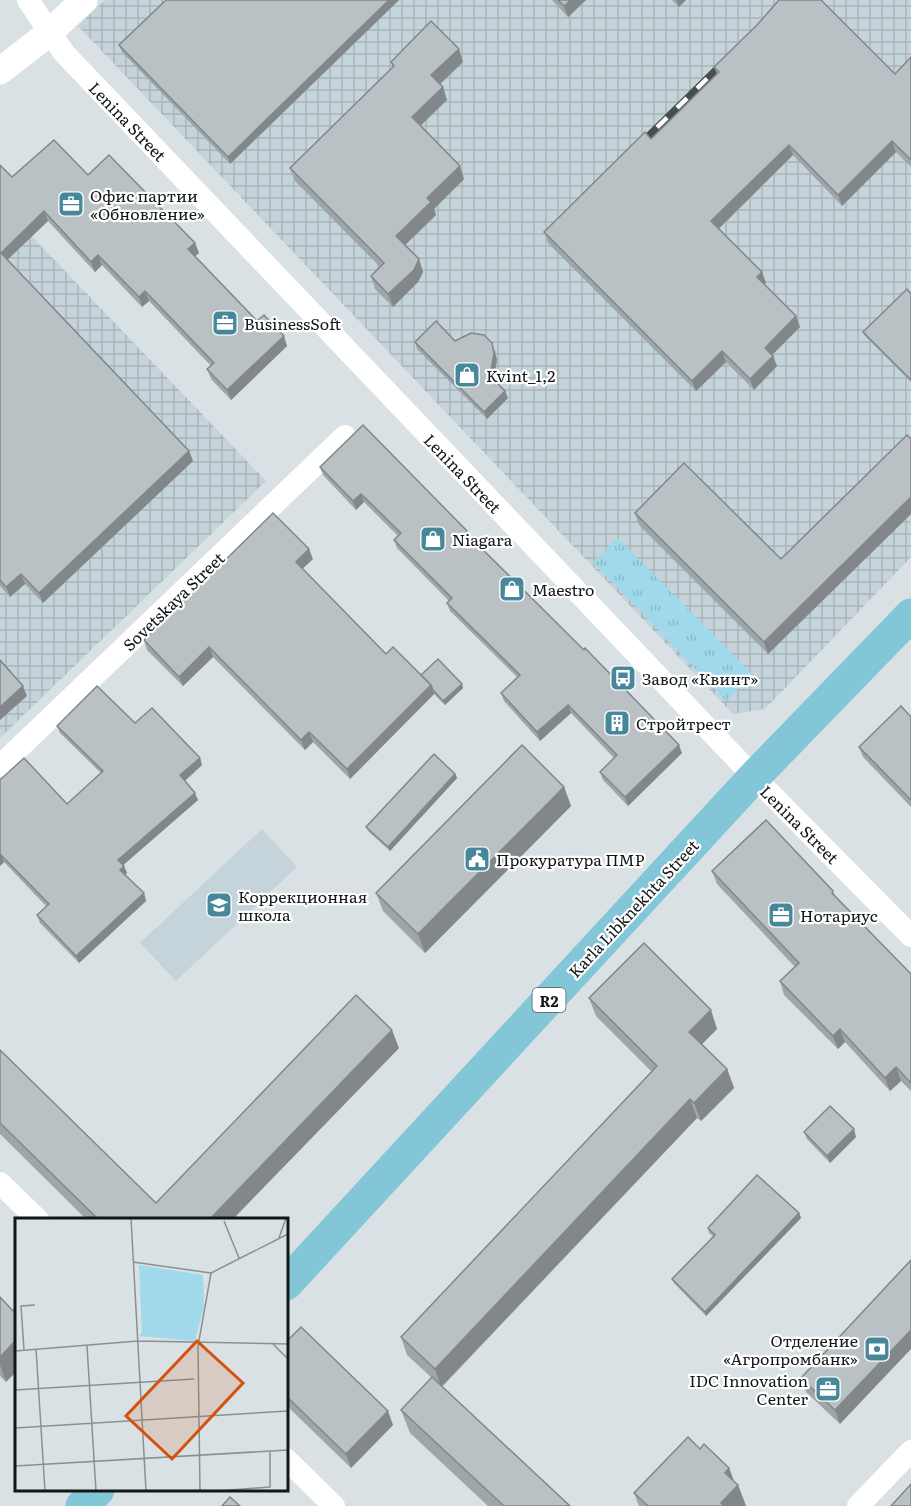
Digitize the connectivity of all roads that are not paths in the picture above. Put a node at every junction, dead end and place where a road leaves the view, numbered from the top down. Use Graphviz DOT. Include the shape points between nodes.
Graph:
graph roads {
  1 [pos="28,0"];
  2 [pos="84,0"];
  3 [pos="49,33"];
  4 [pos="0,71"];
  5 [pos="345,436"];
  6 [pos="911,615"];
  7 [pos="0,766"];
  8 [pos="754,777"];
  9 [pos="911,936"];
  10 [pos="0,1183"];
  11 [pos="36,1218"];
  12 [pos="288,1282"];
  13 [pos="911,1451"];
  14 [pos="288,1461"];
  15 [pos="97,1491"];
  16 [pos="82,1506"];
  17 [pos="334,1506"];
  18 [pos="858,1506"];
  1 -- 3 [label="street, Lenina Street"];
  2 -- 3 [label="street"];
  3 -- 4 [label="street"];
  3 -- 8 [label="street, Lenina Street" via="63,54"];
  5 -- 7 [label="street, Sovetskaya Street"];
  6 -- 8 [label="main road, Karla Libknekhta Street / R2"];
  8 -- 9 [label="street, Lenina Street"];
  8 -- 12 [label="main road, Karla Libknekhta Street / R2"];
  10 -- 11 [label="street"];
  13 -- 18 [label="street"];
  14 -- 17 [label="street"];
  15 -- 16 [label="main road"];
}
